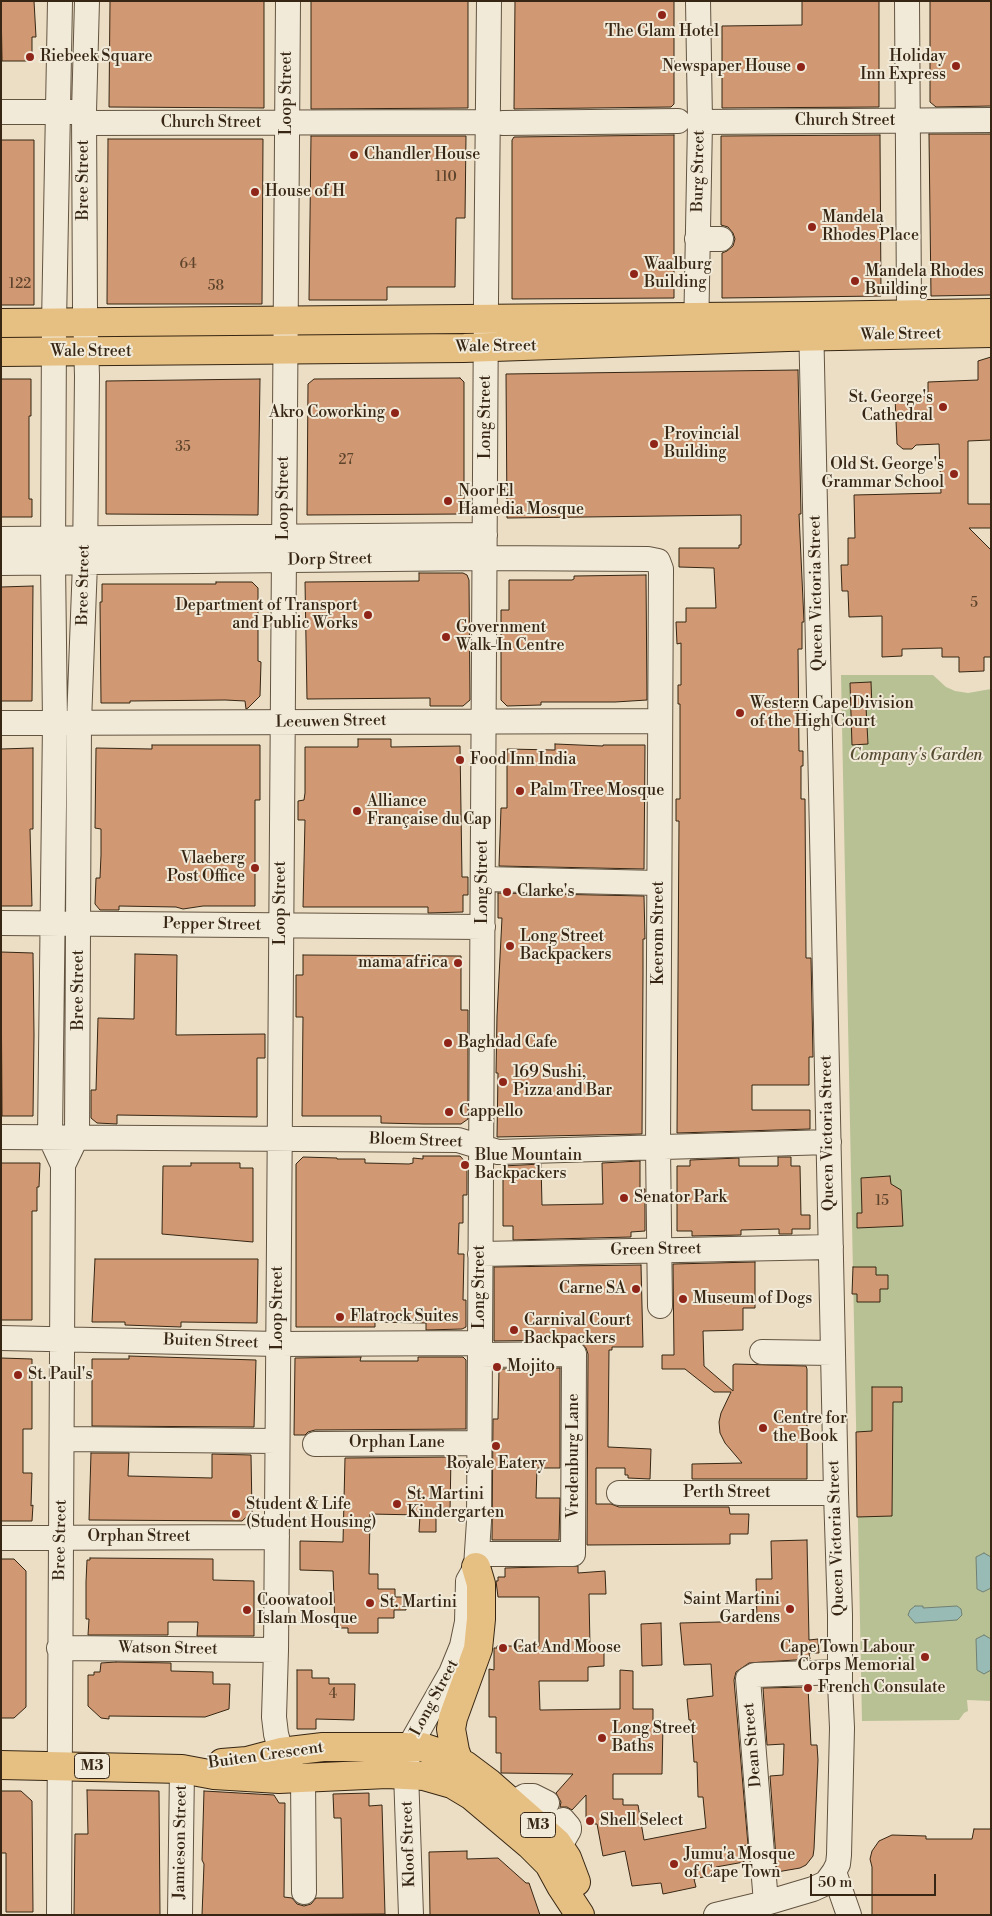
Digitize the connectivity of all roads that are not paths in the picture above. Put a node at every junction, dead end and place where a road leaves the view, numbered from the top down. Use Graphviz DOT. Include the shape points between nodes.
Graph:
graph roads {
  1 [pos="60,1"];
  2 [pos="87,1"];
  3 [pos="288,1"];
  4 [pos="489,1"];
  5 [pos="698,1"];
  6 [pos="907,1"];
  7 [pos="1,112"];
  8 [pos="58,112"];
  9 [pos="84,118"];
  10 [pos="991,120"];
  11 [pos="689,121"];
  12 [pos="908,121"];
  13 [pos="287,122"];
  14 [pos="495,123"];
  15 [pos="697,239"];
  16 [pos="722,239"];
  17 [pos="909,305"];
  18 [pos="991,313"];
  19 [pos="486,319"];
  20 [pos="286,321"];
  21 [pos="1,323"];
  22 [pos="86,323"];
  23 [pos="54,324"];
  24 [pos="811,326"];
  25 [pos="696,329"];
  26 [pos="991,333"];
  27 [pos="486,348"];
  28 [pos="285,351"];
  29 [pos="1,352"];
  30 [pos="55,352"];
  31 [pos="87,352"];
  32 [pos="485,535"];
  33 [pos="284,537"];
  34 [pos="1,539"];
  35 [pos="53,539"];
  36 [pos="85,539"];
  37 [pos="485,558"];
  38 [pos="284,560"];
  39 [pos="658,561"];
  40 [pos="1,563"];
  41 [pos="53,563"];
  42 [pos="85,563"];
  43 [pos="484,721"];
  44 [pos="660,721"];
  45 [pos="55,722"];
  46 [pos="80,722"];
  47 [pos="1,723"];
  48 [pos="283,723"];
  49 [pos="484,879"];
  50 [pos="659,883"];
  51 [pos="1,923"];
  52 [pos="53,930"];
  53 [pos="79,930"];
  54 [pos="281,931"];
  55 [pos="483,932"];
  56 [pos="1,936"];
  57 [pos="77,1136"];
  58 [pos="1,1137"];
  59 [pos="50,1137"];
  60 [pos="280,1138"];
  61 [pos="829,1142"];
  62 [pos="480,1146"];
  63 [pos="658,1148"];
  64 [pos="63,1166"];
  65 [pos="831,1247"];
  66 [pos="661,1249"];
  67 [pos="480,1254"];
  68 [pos="660,1306"];
  69 [pos="1,1338"];
  70 [pos="63,1338"];
  71 [pos="278,1344"];
  72 [pos="480,1349"];
  73 [pos="762,1352"];
  74 [pos="833,1353"];
  75 [pos="62,1439"];
  76 [pos="277,1441"];
  77 [pos="478,1443"];
  78 [pos="314,1444"];
  79 [pos="619,1493"];
  80 [pos="836,1493"];
  81 [pos="277,1537"];
  82 [pos="1,1538"];
  83 [pos="61,1538"];
  84 [pos="476,1560"];
  85 [pos="60,1648"];
  86 [pos="276,1650"];
  87 [pos="840,1672"];
  88 [pos="281,1752"];
  89 [pos="408,1760"];
  90 [pos="459,1762"];
  91 [pos="1,1765"];
  92 [pos="60,1765"];
  93 [pos="182,1769"];
  94 [pos="313,1778"];
  95 [pos="547,1803"];
  96 [pos="506,1810"];
  97 [pos="834,1872"];
  98 [pos="304,1892"];
  99 [pos="766,1903"];
  100 [pos="580,1914"];
  101 [pos="59,1915"];
  102 [pos="180,1915"];
  103 [pos="412,1915"];
  104 [pos="716,1915"];
  105 [pos="849,1915"];
  1 -- 8 [label="street, Bree Street"];
  2 -- 9 [label="street, Bree Street"];
  3 -- 13 [label="street, Loop Street"];
  4 -- 14 [label="street, Long Street"];
  5 -- 11 [label="street, Burg Street"];
  6 -- 12 [label="street"];
  7 -- 8 [label="street, Church Street"];
  8 -- 9 [label="street, Church Street"];
  8 -- 23 [label="street, Bree Street"];
  9 -- 13 [label="street, Church Street"];
  9 -- 22 [label="street, Bree Street"];
  10 -- 12 [label="street, Church Street"];
  11 -- 12 [label="street, Church Street"];
  11 -- 14 [label="street, Church Street"];
  11 -- 15 [label="street, Burg Street"];
  12 -- 17 [label="street"];
  13 -- 14 [label="street, Church Street"];
  13 -- 20 [label="street, Loop Street"];
  14 -- 19 [label="street, Long Street"];
  15 -- 16 [label="street"];
  15 -- 25 [label="street, Burg Street"];
  18 -- 24 [label="main road, Wale Street"];
  19 -- 20 [label="main road, Wale Street"];
  19 -- 25 [label="main road, Wale Street"];
  19 -- 27 [label="street, Long Street"];
  20 -- 22 [label="main road, Wale Street"];
  20 -- 28 [label="street, Loop Street"];
  21 -- 23 [label="main road, Wale Street"];
  22 -- 23 [label="main road, Wale Street"];
  22 -- 31 [label="street, Bree Street"];
  23 -- 30 [label="street, Bree Street"];
  24 -- 25 [label="main road, Wale Street"];
  24 -- 26 [label="main road, Wale Street"];
  24 -- 61 [label="street, Queen Victoria Street"];
  25 -- 27 [label="main road, Wale Street"];
  27 -- 28 [label="main road, Wale Street"];
  27 -- 32 [label="street, Long Street"];
  28 -- 31 [label="main road, Wale Street"];
  28 -- 33 [label="street, Loop Street"];
  29 -- 30 [label="main road, Wale Street"];
  30 -- 31 [label="main road, Wale Street"];
  30 -- 35 [label="street, Bree Street"];
  31 -- 36 [label="street, Bree Street"];
  32 -- 33 [label="street, Dorp Street"];
  32 -- 37 [label="street, Long Street"];
  33 -- 36 [label="street, Dorp Street"];
  33 -- 38 [label="street, Loop Street"];
  34 -- 35 [label="street, Dorp Street"];
  35 -- 36 [label="street, Dorp Street"];
  35 -- 41 [label="street, Bree Street"];
  36 -- 42 [label="street, Bree Street"];
  37 -- 38 [label="street, Dorp Street"];
  37 -- 39 [label="street, Dorp Street"];
  37 -- 43 [label="street, Long Street"];
  38 -- 42 [label="street, Dorp Street"];
  38 -- 48 [label="street, Loop Street"];
  39 -- 44 [label="street, Keerom Street" via="661,569"];
  40 -- 41 [label="street, Dorp Street"];
  41 -- 42 [label="street, Dorp Street"];
  41 -- 45 [label="street, Bree Street"];
  42 -- 46 [label="street, Bree Street"];
  43 -- 44 [label="street, Leeuwen Street"];
  43 -- 48 [label="street, Leeuwen Street"];
  43 -- 49 [label="street, Long Street"];
  44 -- 50 [label="street, Keerom Street"];
  45 -- 46 [label="street, Leeuwen Street"];
  45 -- 47 [label="street, Leeuwen Street"];
  45 -- 52 [label="street, Bree Street"];
  46 -- 48 [label="street, Leeuwen Street"];
  46 -- 53 [label="street, Bree Street"];
  48 -- 54 [label="street, Loop Street"];
  49 -- 50 [label="street"];
  49 -- 55 [label="street, Long Street"];
  50 -- 63 [label="street, Keerom Street"];
  51 -- 52 [label="street, Pepper Street"];
  52 -- 53 [label="street, Pepper Street"];
  52 -- 56 [label="street, Pepper Street"];
  52 -- 59 [label="street, Bree Street"];
  53 -- 54 [label="street, Pepper Street"];
  53 -- 57 [label="street, Bree Street"];
  54 -- 55 [label="street, Pepper Street"];
  54 -- 60 [label="street, Loop Street"];
  55 -- 62 [label="street, Long Street"];
  57 -- 59 [label="street, Bloem Street"];
  57 -- 60 [label="street, Bloem Street"];
  57 -- 64 [label="street, Bree Street"];
  58 -- 59 [label="street, Bloem Street"];
  59 -- 64 [label="street, Bree Street"];
  60 -- 62 [label="street, Bloem Street" via="458,1140"];
  60 -- 71 [label="street, Loop Street"];
  61 -- 63 [label="street, Bloem Street"];
  61 -- 65 [label="street, Queen Victoria Street"];
  62 -- 63 [label="street, Bloem Street" via="498,1152"];
  62 -- 67 [label="street, Long Street"];
  63 -- 66 [label="street, Keerom Street"];
  64 -- 70 [label="street, Bree Street"];
  65 -- 66 [label="street, Green Street"];
  65 -- 74 [label="street, Queen Victoria Street"];
  66 -- 67 [label="street, Green Street"];
  66 -- 68 [label="street, Keerom Street"];
  67 -- 72 [label="street, Long Street"];
  69 -- 70 [label="street, Buiten Street"];
  70 -- 71 [label="street, Buiten Street"];
  70 -- 75 [label="street, Bree Street"];
  71 -- 72 [label="street, Buiten Street"];
  71 -- 76 [label="street, Loop Street"];
  72 -- 77 [label="street, Long Street"];
  72 -- 84 [label="street, Vredenburg Lane" via="574,1354 573,1554"];
  73 -- 74 [label="street"];
  74 -- 80 [label="street, Queen Victoria Street"];
  75 -- 76 [label="street"];
  75 -- 83 [label="street, Bree Street"];
  76 -- 81 [label="street, Loop Street"];
  77 -- 78 [label="street, Orphan Lane"];
  77 -- 84 [label="street, Long Street"];
  79 -- 80 [label="street, Perth Street"];
  80 -- 87 [label="street, Queen Victoria Street"];
  81 -- 83 [label="street, Orphan Street"];
  81 -- 86 [label="street, Loop Street"];
  82 -- 83 [label="street, Orphan Street"];
  83 -- 85 [label="street, Bree Street"];
  84 -- 89 [label="street, Long Street" via="468,1581 467,1622 462,1646"];
  84 -- 90 [label="main road" via="481,1584 478,1649 451,1728"];
  85 -- 86 [label="street, Watson Street"];
  85 -- 92 [label="street, Bree Street"];
  86 -- 88 [label="street, Loop Street" via="274,1718"];
  87 -- 97 [label="street, Queen Victoria Street" via="839,1855"];
  87 -- 99 [label="street, Dean Street" via="748,1679"];
  88 -- 89 [label="main road, Buiten Crescent / M3" via="323,1747"];
  88 -- 93 [label="main road, Buiten Crescent / M3" via="247,1761"];
  88 -- 94 [label="street, Loop Street" via="291,1767"];
  89 -- 90 [label="main road, M3" via="422,1747"];
  89 -- 94 [label="main road, Buiten Crescent / M3"];
  89 -- 96 [label="main road, M3" via="424,1776 452,1784"];
  89 -- 103 [label="street, Kloof Street"];
  90 -- 96 [label="main road, M3" via="489,1783"];
  91 -- 92 [label="main road, Buiten Crescent / M3"];
  92 -- 93 [label="main road, Buiten Crescent / M3"];
  92 -- 101 [label="street, Bree Street"];
  93 -- 94 [label="main road, Buiten Crescent / M3" via="214,1775"];
  93 -- 102 [label="street, Jamieson Street"];
  94 -- 98 [label="street"];
  95 -- 96 [label="street" via="526,1796"];
  96 -- 100 [label="main road, M3" via="554,1839 567,1858 576,1882"];
  97 -- 99 [label="street" via="826,1882 813,1889"];
  97 -- 105 [label="street"];
  99 -- 104 [label="street"];
}
